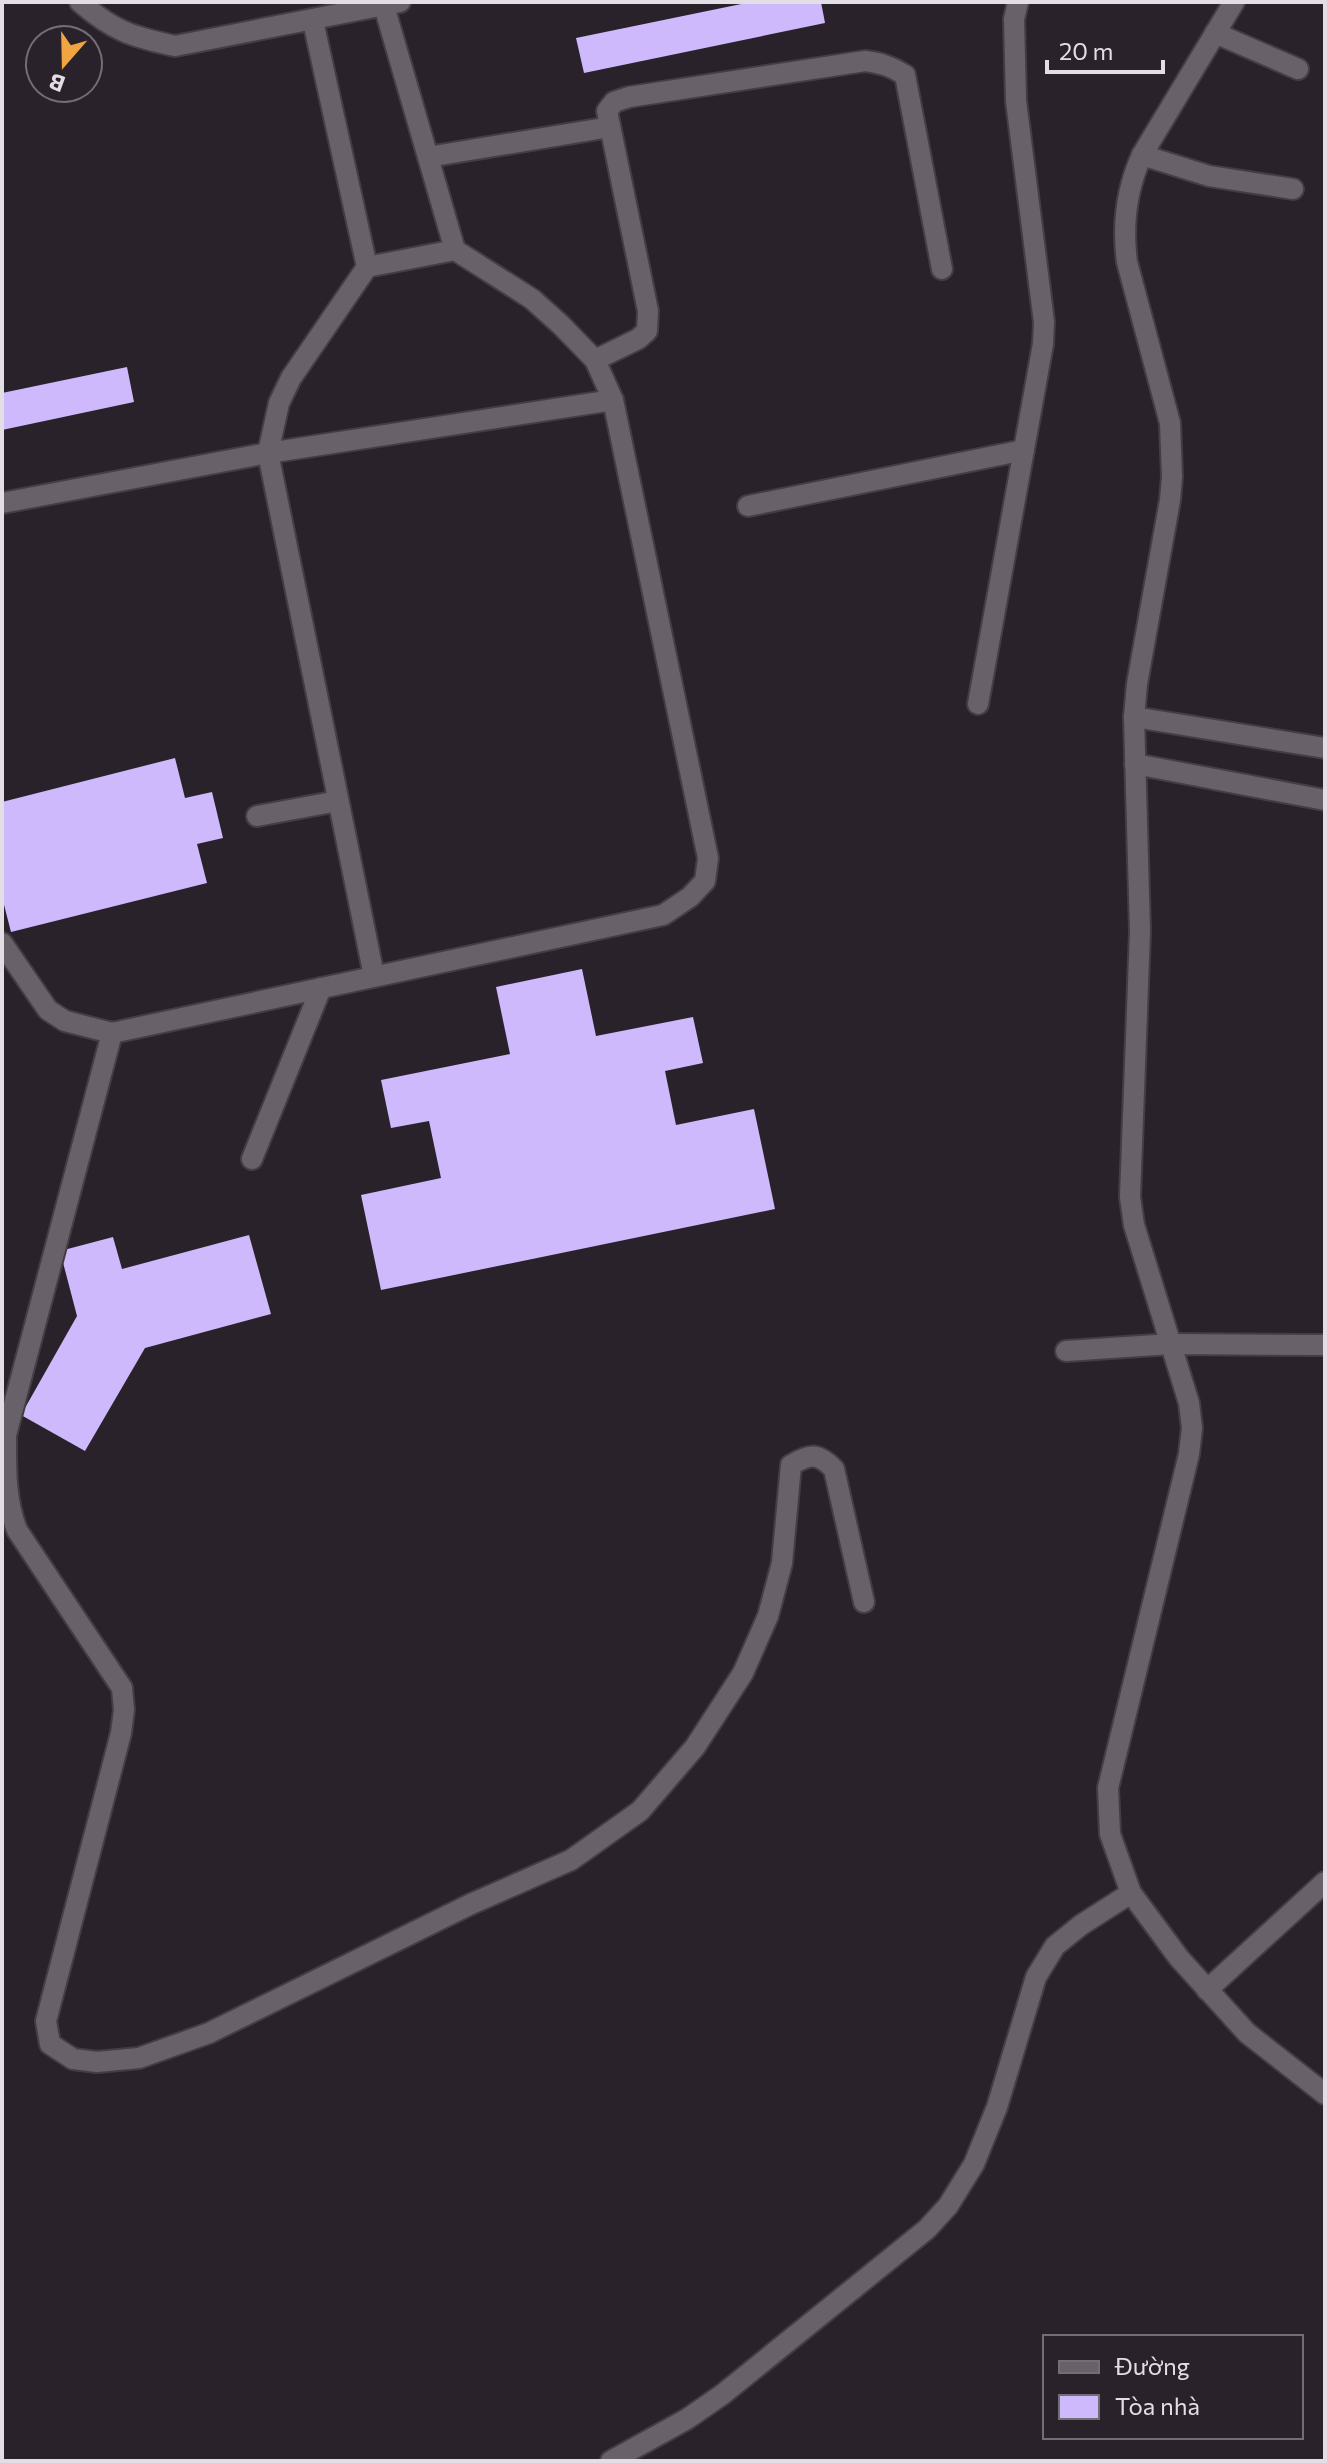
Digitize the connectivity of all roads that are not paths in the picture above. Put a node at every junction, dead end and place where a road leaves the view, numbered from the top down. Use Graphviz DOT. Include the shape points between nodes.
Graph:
graph roads {
  1 [pos="80,2"];
  2 [pos="1018,2"];
  3 [pos="1234,2"];
  4 [pos="392,4"];
  5 [pos="313,21"];
  6 [pos="1215,33"];
  7 [pos="1298,69"];
  8 [pos="610,127"];
  9 [pos="1142,155"];
  10 [pos="428,157"];
  11 [pos="1293,189"];
  12 [pos="455,250"];
  13 [pos="367,267"];
  14 [pos="942,269"];
  15 [pos="595,360"];
  16 [pos="613,400"];
  17 [pos="1024,450"];
  18 [pos="268,453"];
  19 [pos="2,503"];
  20 [pos="748,506"];
  21 [pos="978,704"];
  22 [pos="1134,717"];
  23 [pos="1325,748"];
  24 [pos="1135,764"];
  25 [pos="1325,800"];
  26 [pos="338,801"];
  27 [pos="257,816"];
  28 [pos="2,943"];
  29 [pos="374,976"];
  30 [pos="321,988"];
  31 [pos="112,1033"];
  32 [pos="252,1159"];
  33 [pos="1171,1344"];
  34 [pos="1325,1345"];
  35 [pos="1066,1351"];
  36 [pos="864,1602"];
  37 [pos="1325,1882"];
  38 [pos="1131,1893"];
  39 [pos="1207,1990"];
  40 [pos="1325,2094"];
  41 [pos="611,2461"];
  1 -- 5 [label="street" via="102,22 175,46"];
  2 -- 17 [label="street" via="1016,101 1044,322"];
  3 -- 6 [label="street"];
  4 -- 5 [label="street"];
  4 -- 10 [label="street"];
  5 -- 13 [label="street"];
  6 -- 7 [label="street"];
  6 -- 9 [label="street"];
  8 -- 10 [label="street"];
  8 -- 14 [label="street" via="607,111 629,97 865,61 895,68 905,75"];
  8 -- 15 [label="street" via="648,311 647,331"];
  9 -- 11 [label="street" via="1209,176"];
  9 -- 22 [label="street" via="1126,204 1123,235 1170,423 1172,477"];
  10 -- 12 [label="street"];
  12 -- 13 [label="street"];
  12 -- 15 [label="street" via="532,299"];
  13 -- 18 [label="street" via="291,378 279,403"];
  15 -- 16 [label="street"];
  16 -- 18 [label="street"];
  16 -- 29 [label="street" via="708,858 705,881 663,915"];
  17 -- 20 [label="street"];
  17 -- 21 [label="street"];
  18 -- 19 [label="street"];
  18 -- 26 [label="street"];
  22 -- 23 [label="street"];
  22 -- 24 [label="street"];
  24 -- 25 [label="street"];
  24 -- 33 [label="street" via="1140,931 1130,1197"];
  26 -- 27 [label="street"];
  26 -- 29 [label="street"];
  28 -- 31 [label="street" via="48,1010 65,1021"];
  29 -- 30 [label="street"];
  30 -- 31 [label="street"];
  30 -- 32 [label="street"];
  31 -- 36 [label="street" via="6,1435 9,1510 17,1530 122,1688 124,1710 46,2021 50,2044 73,2059 97,2062 139,2058 209,2033 571,1860 640,1811 695,1747 743,1673 768,1616 782,1563 791,1465 807,1456 823,1458 834,1469"];
  33 -- 34 [label="street"];
  33 -- 35 [label="street"];
  33 -- 38 [label="street" via="1189,1403 1189,1454 1108,1788 1110,1834"];
  37 -- 39 [label="street"];
  38 -- 39 [label="street"];
  38 -- 41 [label="street" via="1055,1946 1036,1977 974,2164 927,2229 723,2394"];
  39 -- 40 [label="street" via="1247,2033"];
}
